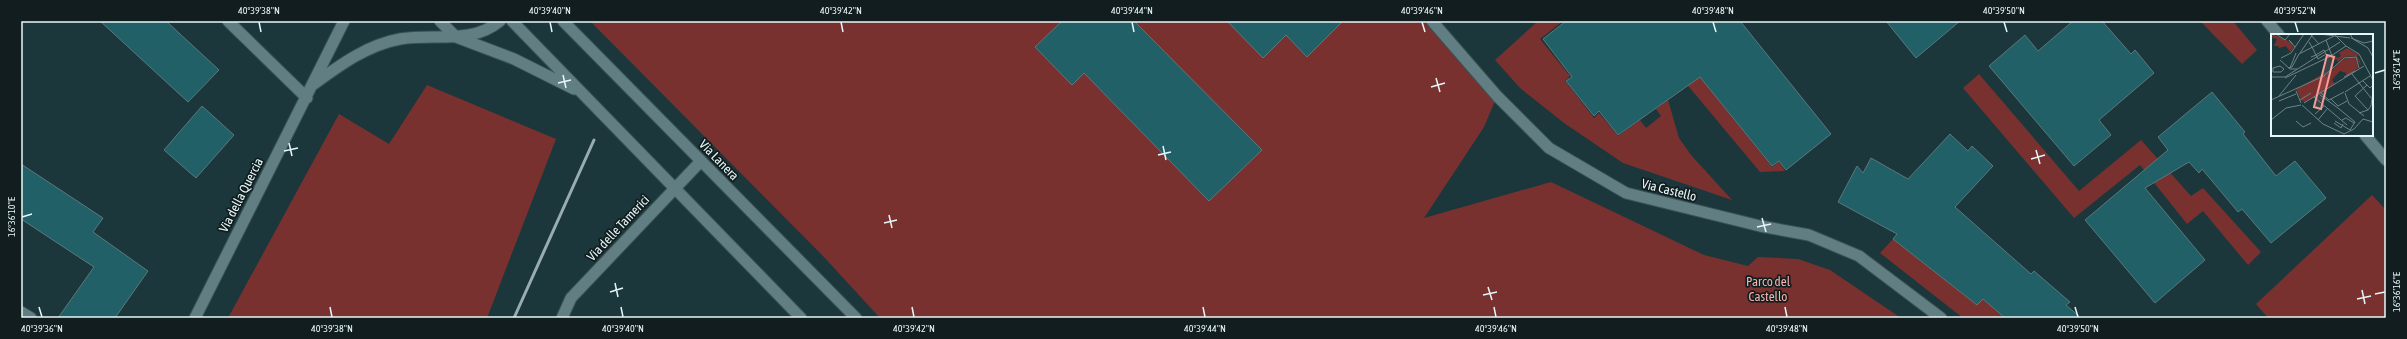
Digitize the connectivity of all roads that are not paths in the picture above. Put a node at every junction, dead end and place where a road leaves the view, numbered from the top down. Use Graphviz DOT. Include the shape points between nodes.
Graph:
graph roads {
  1 [pos="228,21"];
  2 [pos="344,21"];
  3 [pos="440,21"];
  4 [pos="500,21"];
  5 [pos="512,21"];
  6 [pos="563,21"];
  7 [pos="1432,21"];
  8 [pos="2266,21"];
  9 [pos="2278,34"];
  10 [pos="456,37"];
  11 [pos="312,86"];
  12 [pos="581,92"];
  13 [pos="307,98"];
  14 [pos="2366,136"];
  15 [pos="2386,160"];
  16 [pos="701,161"];
  17 [pos="674,188"];
  18 [pos="21,312"];
  19 [pos="31,318"];
  20 [pos="195,318"];
  21 [pos="562,318"];
  22 [pos="801,318"];
  23 [pos="856,318"];
  24 [pos="1941,318"];
  1 -- 13 [label="street"];
  2 -- 11 [label="street, Via della Quercia"];
  3 -- 10 [label="street"];
  4 -- 10 [label="street" via="492,28 475,35"];
  5 -- 12 [label="street"];
  6 -- 16 [label="street, Via Lanera"];
  7 -- 24 [label="street, Via Castello" via="1497,96 1549,148 1626,193 1760,226 1809,235 1859,256"];
  8 -- 9 [label="street"];
  10 -- 11 [label="street" via="400,39 355,55"];
  10 -- 12 [label="street" via="514,59"];
  11 -- 13 [label="street, Via della Quercia"];
  12 -- 17 [label="street"];
  13 -- 20 [label="street, Via della Quercia"];
  14 -- 15 [label="street"];
  16 -- 17 [label="street, Via delle Tamerici"];
  16 -- 23 [label="street, Via Lanera"];
  17 -- 21 [label="street, Via delle Tamerici" via="572,298"];
  17 -- 22 [label="street"];
  18 -- 19 [label="street"];
}
